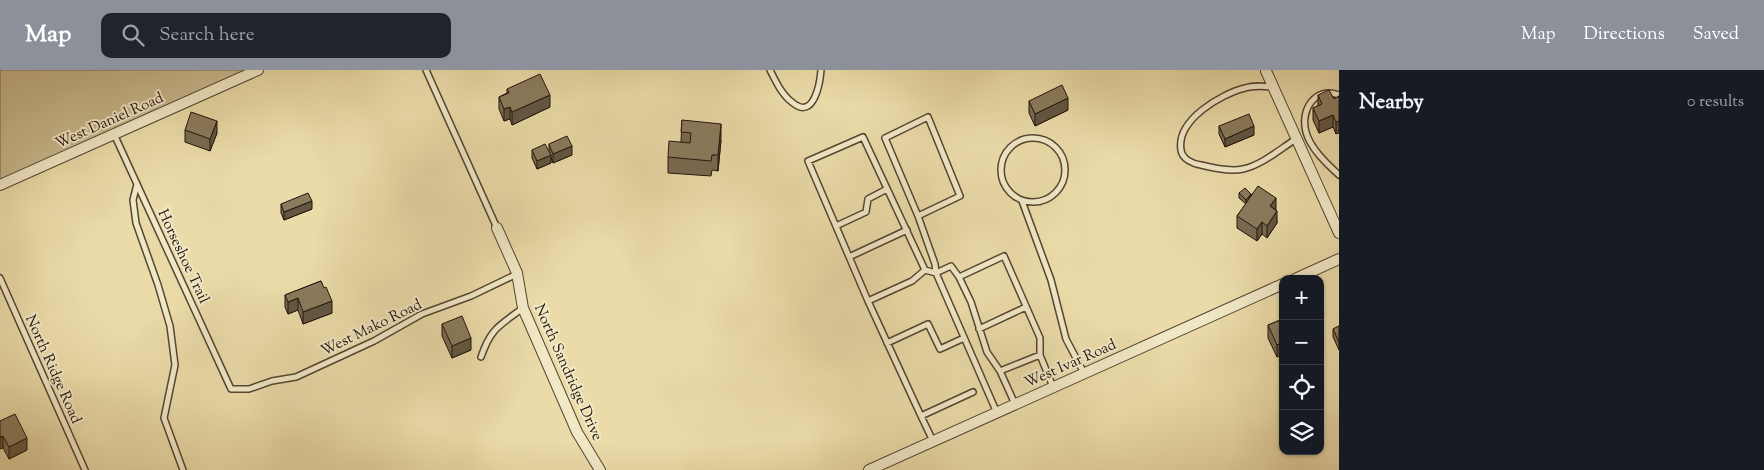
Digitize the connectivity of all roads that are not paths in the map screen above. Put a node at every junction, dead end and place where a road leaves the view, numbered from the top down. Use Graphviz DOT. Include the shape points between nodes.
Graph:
graph roads {
  1 [pos="258,70"];
  2 [pos="426,70"];
  3 [pos="770,70"];
  4 [pos="821,70"];
  5 [pos="1266,70"];
  6 [pos="1274,87"];
  7 [pos="1339,95"];
  8 [pos="114,134"];
  9 [pos="1297,138"];
  10 [pos="1339,175"];
  11 [pos="137,184"];
  12 [pos="0,185"];
  13 [pos="887,189"];
  14 [pos="1022,201"];
  15 [pos="918,216"];
  16 [pos="836,226"];
  17 [pos="496,228"];
  18 [pos="906,230"];
  19 [pos="1339,233"];
  20 [pos="848,257"];
  21 [pos="1339,259"];
  22 [pos="925,270"];
  23 [pos="517,273"];
  24 [pos="936,273"];
  25 [pos="1304,275"];
  26 [pos="959,277"];
  27 [pos="0,278"];
  28 [pos="1279,286"];
  29 [pos="868,301"];
  30 [pos="1026,307"];
  31 [pos="523,308"];
  32 [pos="979,328"];
  33 [pos="964,338"];
  34 [pos="887,343"];
  35 [pos="1040,355"];
  36 [pos="481,357"];
  37 [pos="1000,371"];
  38 [pos="1084,373"];
  39 [pos="1053,387"];
  40 [pos="231,389"];
  41 [pos="973,392"];
  42 [pos="1015,404"];
  43 [pos="997,412"];
  44 [pos="921,416"];
  45 [pos="933,441"];
  46 [pos="85,470"];
  47 [pos="183,470"];
  48 [pos="600,470"];
  49 [pos="869,470"];
  1 -- 8 [label="street, West Daniel Road"];
  2 -- 17 [label="lane"];
  3 -- 4 [label="lane" via="791,102 803,107 815,100"];
  5 -- 6 [label="street"];
  6 -- 9 [label="street"];
  6 -- 9 [label="lane" via="1245,88 1221,97 1205,108 1193,118 1183,135 1181,151 1186,159 1196,164 1242,169"];
  7 -- 10 [label="lane" via="1322,94 1314,98 1304,114 1306,132 1314,148"];
  8 -- 11 [label="lane, Horseshoe Trail"];
  8 -- 12 [label="street, West Daniel Road"];
  9 -- 19 [label="street"];
  11 -- 40 [label="lane, Horseshoe Trail"];
  11 -- 47 [label="lane" via="133,200 136,224 170,326 175,365 164,418"];
  13 -- 16 [label="lane" via="868,199 866,212"];
  13 -- 16 [label="lane" via="863,137 808,161"];
  13 -- 18 [label="lane"];
  14 -- 14 [label="lane" via="1009,192 1004,183 1002,163 1006,153 1022,140 1042,139 1060,151 1066,172 1063,183 1048,199"];
  14 -- 38 [label="lane" via="1051,280 1066,338"];
  15 -- 15 [label="lane" via="960,196 928,117 885,138"];
  15 -- 24 [label="lane"];
  16 -- 20 [label="lane"];
  17 -- 23 [label="street, North Sandridge Drive"];
  18 -- 20 [label="lane"];
  18 -- 22 [label="lane"];
  20 -- 29 [label="lane"];
  21 -- 25 [label="street"];
  22 -- 24 [label="lane"];
  22 -- 29 [label="lane" via="912,280"];
  23 -- 31 [label="street, North Sandridge Drive"];
  23 -- 40 [label="lane, West Mako Road" via="471,296 422,314 374,341 296,377 250,389"];
  24 -- 26 [label="lane" via="951,266"];
  24 -- 33 [label="lane"];
  26 -- 30 [label="lane" via="1004,256"];
  26 -- 32 [label="lane"];
  27 -- 46 [label="lane, North Ridge Road"];
  28 -- 38 [label="street, West Ivar Road"];
  29 -- 34 [label="lane"];
  30 -- 32 [label="lane"];
  30 -- 35 [label="lane" via="1040,338"];
  31 -- 36 [label="lane" via="494,329"];
  31 -- 48 [label="street, North Sandridge Drive" via="577,432"];
  32 -- 37 [label="lane" via="987,352"];
  33 -- 34 [label="lane" via="940,349 928,324"];
  33 -- 43 [label="lane"];
  34 -- 44 [label="lane"];
  35 -- 37 [label="lane"];
  35 -- 39 [label="lane"];
  37 -- 42 [label="lane"];
  38 -- 39 [label="street, West Ivar Road"];
  39 -- 42 [label="street, West Ivar Road"];
  41 -- 44 [label="lane"];
  42 -- 43 [label="street, West Ivar Road"];
  43 -- 45 [label="street, West Ivar Road"];
  44 -- 45 [label="lane"];
  45 -- 49 [label="street, West Ivar Road"];
}
